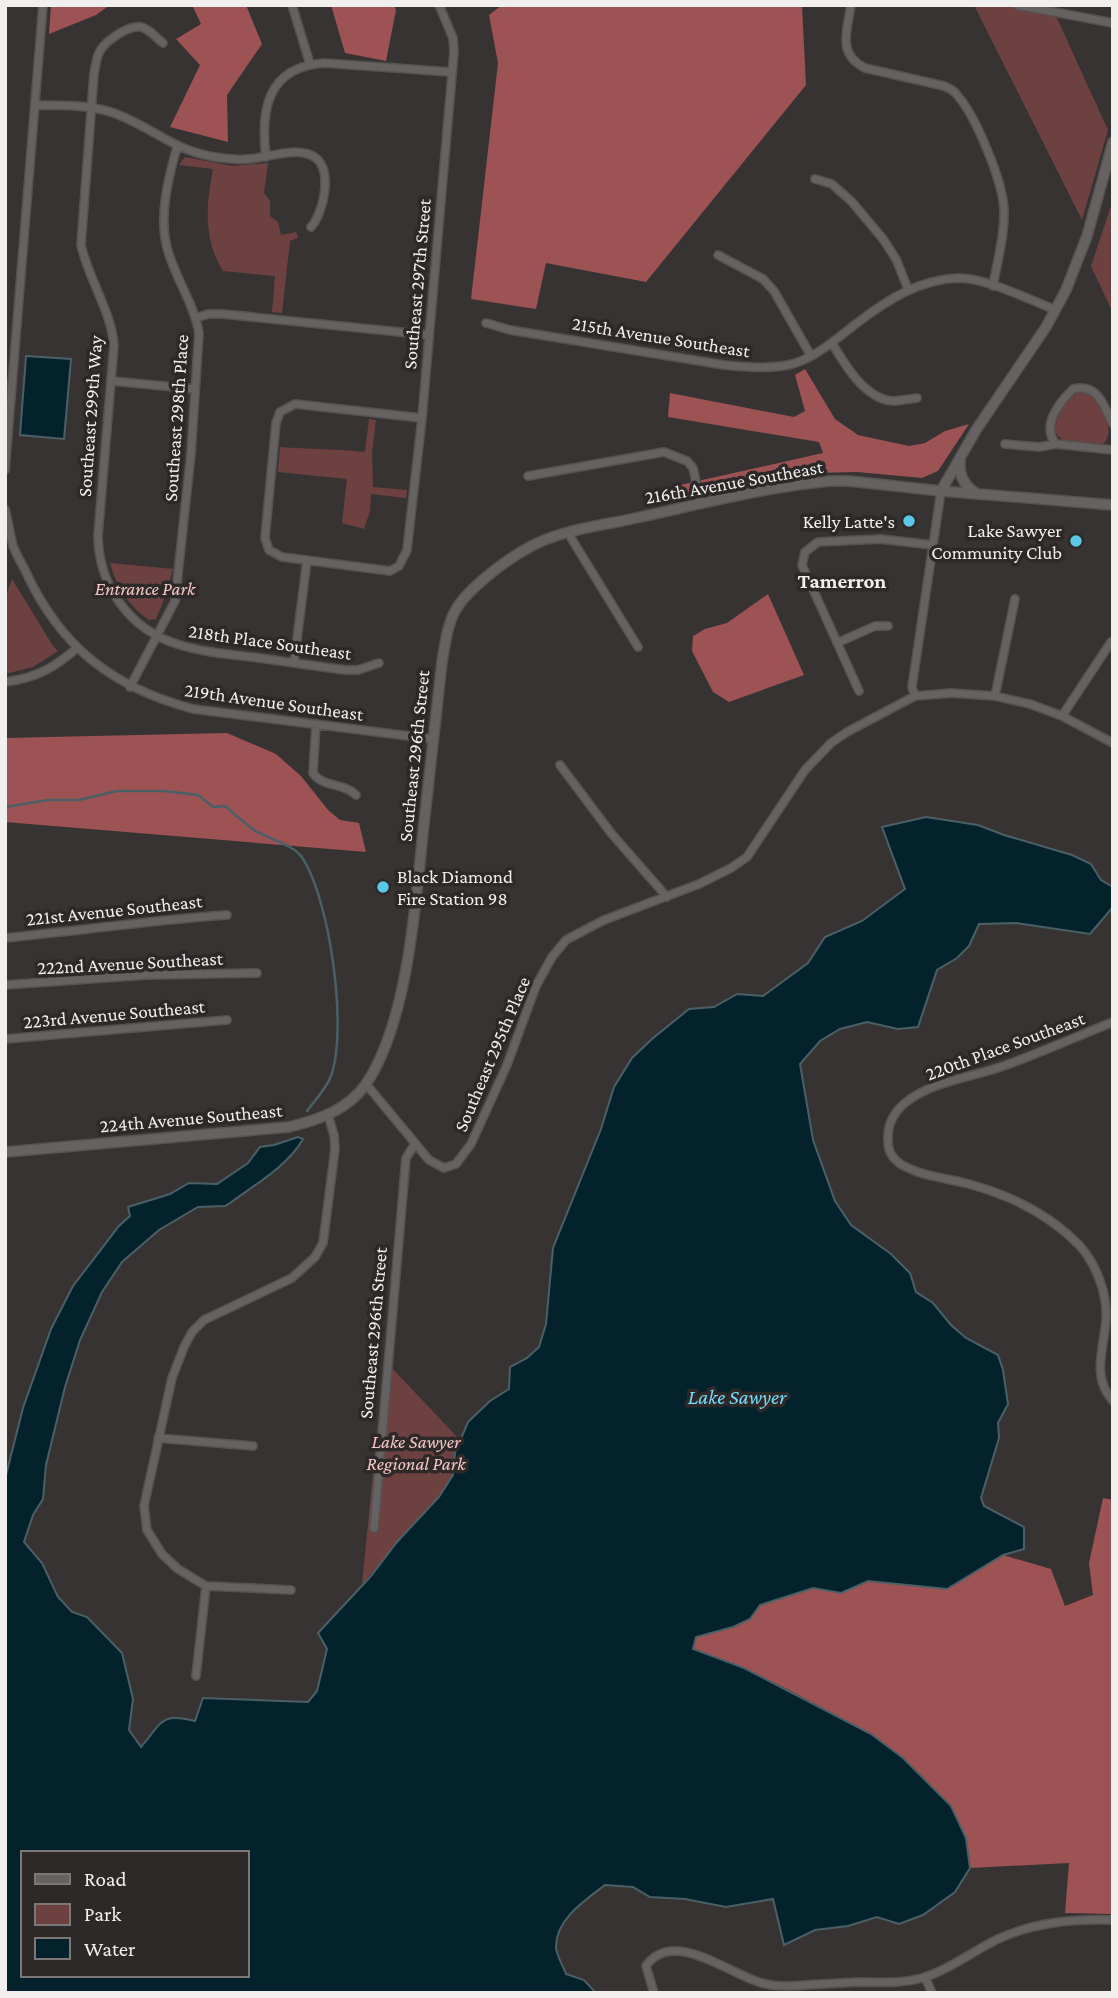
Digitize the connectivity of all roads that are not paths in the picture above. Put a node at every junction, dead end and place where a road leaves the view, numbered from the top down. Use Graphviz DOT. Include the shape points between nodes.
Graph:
graph roads {
  1 [pos="43,5"];
  2 [pos="292,5"];
  3 [pos="439,5"];
  4 [pos="851,5"];
  5 [pos="1017,5"];
  6 [pos="1113,23"];
  7 [pos="163,44"];
  8 [pos="310,64"];
  9 [pos="452,72"];
  10 [pos="35,105"];
  11 [pos="92,108"];
  12 [pos="1113,142"];
  13 [pos="177,148"];
  14 [pos="266,157"];
  15 [pos="815,179"];
  16 [pos="311,227"];
  17 [pos="718,255"];
  18 [pos="993,286"];
  19 [pos="908,289"];
  20 [pos="1056,310"];
  21 [pos="196,318"];
  22 [pos="486,323"];
  23 [pos="429,335"];
  24 [pos="832,343"];
  25 [pos="811,356"];
  26 [pos="112,382"];
  27 [pos="195,389"];
  28 [pos="917,398"];
  29 [pos="422,418"];
  30 [pos="1113,424"];
  31 [pos="1005,444"];
  32 [pos="1056,444"];
  33 [pos="1113,450"];
  34 [pos="962,453"];
  35 [pos="5,470"];
  36 [pos="528,476"];
  37 [pos="941,491"];
  38 [pos="978,494"];
  39 [pos="701,504"];
  40 [pos="1113,505"];
  41 [pos="5,509"];
  42 [pos="568,533"];
  43 [pos="933,545"];
  44 [pos="307,560"];
  45 [pos="466,597"];
  46 [pos="1014,599"];
  47 [pos="888,626"];
  48 [pos="157,636"];
  49 [pos="1111,642"];
  50 [pos="837,643"];
  51 [pos="638,647"];
  52 [pos="77,648"];
  53 [pos="294,663"];
  54 [pos="379,663"];
  55 [pos="5,682"];
  56 [pos="130,687"];
  57 [pos="859,691"];
  58 [pos="915,696"];
  59 [pos="995,696"];
  60 [pos="1062,716"];
  61 [pos="316,724"];
  62 [pos="433,739"];
  63 [pos="1113,743"];
  64 [pos="560,765"];
  65 [pos="356,795"];
  66 [pos="667,897"];
  67 [pos="227,915"];
  68 [pos="5,938"];
  69 [pos="257,973"];
  70 [pos="5,985"];
  71 [pos="226,1020"];
  72 [pos="1113,1022"];
  73 [pos="5,1039"];
  74 [pos="366,1084"];
  75 [pos="328,1115"];
  76 [pos="415,1144"];
  77 [pos="5,1152"];
  78 [pos="1113,1331"];
  79 [pos="1104,1335"];
  80 [pos="1113,1401"];
  81 [pos="158,1438"];
  82 [pos="253,1446"];
  83 [pos="374,1528"];
  84 [pos="206,1586"];
  85 [pos="291,1590"];
  86 [pos="196,1676"];
  87 [pos="1113,1920"];
  88 [pos="925,1977"];
  89 [pos="654,1993"];
  90 [pos="932,1993"];
  1 -- 10 [label="street"];
  2 -- 8 [label="street"];
  3 -- 9 [label="street, Southeast 297th Street" via="453,38"];
  4 -- 18 [label="street" via="846,41 853,62 951,89 980,134 1003,197"];
  5 -- 6 [label="street"];
  7 -- 11 [label="street, Southeast 299th Way" via="138,26 108,41 99,52"];
  8 -- 9 [label="street"];
  8 -- 14 [label="street" via="289,74 268,98 263,133"];
  9 -- 23 [label="street, Southeast 297th Street"];
  10 -- 11 [label="street"];
  10 -- 35 [label="street"];
  11 -- 13 [label="street" via="117,113"];
  11 -- 26 [label="street, Southeast 299th Way" via="81,245 86,269 112,329"];
  12 -- 20 [label="street" via="1087,236"];
  13 -- 14 [label="street" via="220,158"];
  13 -- 21 [label="street, Southeast 298th Place" via="168,181 165,239"];
  14 -- 16 [label="street" via="305,153 320,162 325,179 321,209"];
  15 -- 19 [label="street" via="832,184 852,202 896,259"];
  17 -- 25 [label="street" via="763,279"];
  18 -- 19 [label="street, 215th Avenue Southeast" via="962,278"];
  18 -- 20 [label="street, 215th Avenue Southeast"];
  19 -- 24 [label="street, 215th Avenue Southeast"];
  20 -- 34 [label="street"];
  21 -- 23 [label="street" via="223,314"];
  21 -- 27 [label="street, Southeast 298th Place"];
  22 -- 25 [label="street, 215th Avenue Southeast" via="724,365 789,365"];
  23 -- 29 [label="street, Southeast 297th Street"];
  24 -- 25 [label="street, 215th Avenue Southeast"];
  24 -- 28 [label="street" via="843,363 875,395 893,401"];
  26 -- 27 [label="street"];
  26 -- 48 [label="street, Southeast 299th Way" via="99,555 118,602"];
  27 -- 48 [label="street, Southeast 298th Place" via="177,588"];
  29 -- 44 [label="street, Southeast 297th Street" via="408,542 399,566 390,571"];
  29 -- 44 [label="street" via="295,404 280,412 265,538 269,550 282,557"];
  30 -- 32 [label="street" via="1096,392 1073,389 1050,421"];
  31 -- 32 [label="street"];
  32 -- 33 [label="street"];
  34 -- 37 [label="street"];
  34 -- 38 [label="street" via="960,474"];
  36 -- 39 [label="street" via="664,452 693,468"];
  37 -- 38 [label="street, 216th Avenue Southeast"];
  37 -- 39 [label="street, 216th Avenue Southeast" via="830,481"];
  37 -- 43 [label="street"];
  38 -- 40 [label="street, 216th Avenue Southeast"];
  39 -- 42 [label="street, 216th Avenue Southeast"];
  41 -- 52 [label="street, 219th Avenue Southeast" via="14,549 45,609"];
  42 -- 45 [label="street, 216th Avenue Southeast" via="528,548"];
  42 -- 51 [label="street"];
  43 -- 50 [label="street" via="880,540 818,542 809,547 802,565"];
  43 -- 58 [label="street" via="912,687"];
  44 -- 53 [label="street"];
  45 -- 62 [label="street, Southeast 296th Street" via="448,630"];
  46 -- 59 [label="street"];
  47 -- 50 [label="street" via="875,626"];
  48 -- 53 [label="street, 218th Place Southeast" via="202,651"];
  48 -- 56 [label="street, Southeast 298th Place"];
  49 -- 60 [label="street"];
  50 -- 57 [label="street"];
  52 -- 55 [label="street" via="46,672"];
  52 -- 56 [label="street, 219th Avenue Southeast"];
  53 -- 54 [label="street, 218th Place Southeast" via="358,670"];
  56 -- 61 [label="street, 219th Avenue Southeast" via="193,709"];
  58 -- 59 [label="street" via="951,692"];
  58 -- 66 [label="street" via="847,732 819,753 747,857"];
  59 -- 60 [label="street"];
  60 -- 63 [label="street"];
  61 -- 62 [label="street, 219th Avenue Southeast"];
  61 -- 65 [label="street" via="313,773 321,782 345,787"];
  62 -- 74 [label="street, Southeast 296th Street" via="416,900 401,988"];
  64 -- 66 [label="street"];
  66 -- 76 [label="street, Southeast 295th Place" via="584,929 566,940 552,957 463,1157 449,1167 440,1167"];
  67 -- 68 [label="street, 221st Avenue Southeast"];
  69 -- 70 [label="street, 222nd Avenue Southeast"];
  71 -- 73 [label="street, 223rd Avenue Southeast"];
  72 -- 79 [label="street, 220th Place Southeast" via="1006,1066 931,1088 897,1111 888,1135 888,1150 898,1163 1012,1198 1056,1225 1089,1258 1105,1304"];
  74 -- 75 [label="street, 224th Avenue Southeast"];
  74 -- 76 [label="street, Southeast 295th Place"];
  75 -- 77 [label="street, 224th Avenue Southeast" via="278,1129"];
  75 -- 81 [label="street" via="335,1149 323,1243 292,1278 204,1320 192,1332 172,1378"];
  76 -- 83 [label="street, Southeast 296th Street" via="407,1154 405,1171"];
  78 -- 79 [label="street"];
  79 -- 80 [label="street" via="1099,1372 1104,1391"];
  81 -- 82 [label="street"];
  81 -- 84 [label="street" via="144,1506 146,1531 179,1570"];
  84 -- 85 [label="street"];
  84 -- 86 [label="street"];
  87 -- 88 [label="street" via="1064,1920 1024,1930"];
  88 -- 89 [label="street" via="898,1984 765,1984 720,1962 663,1952 646,1966"];
  88 -- 90 [label="street"];
}
